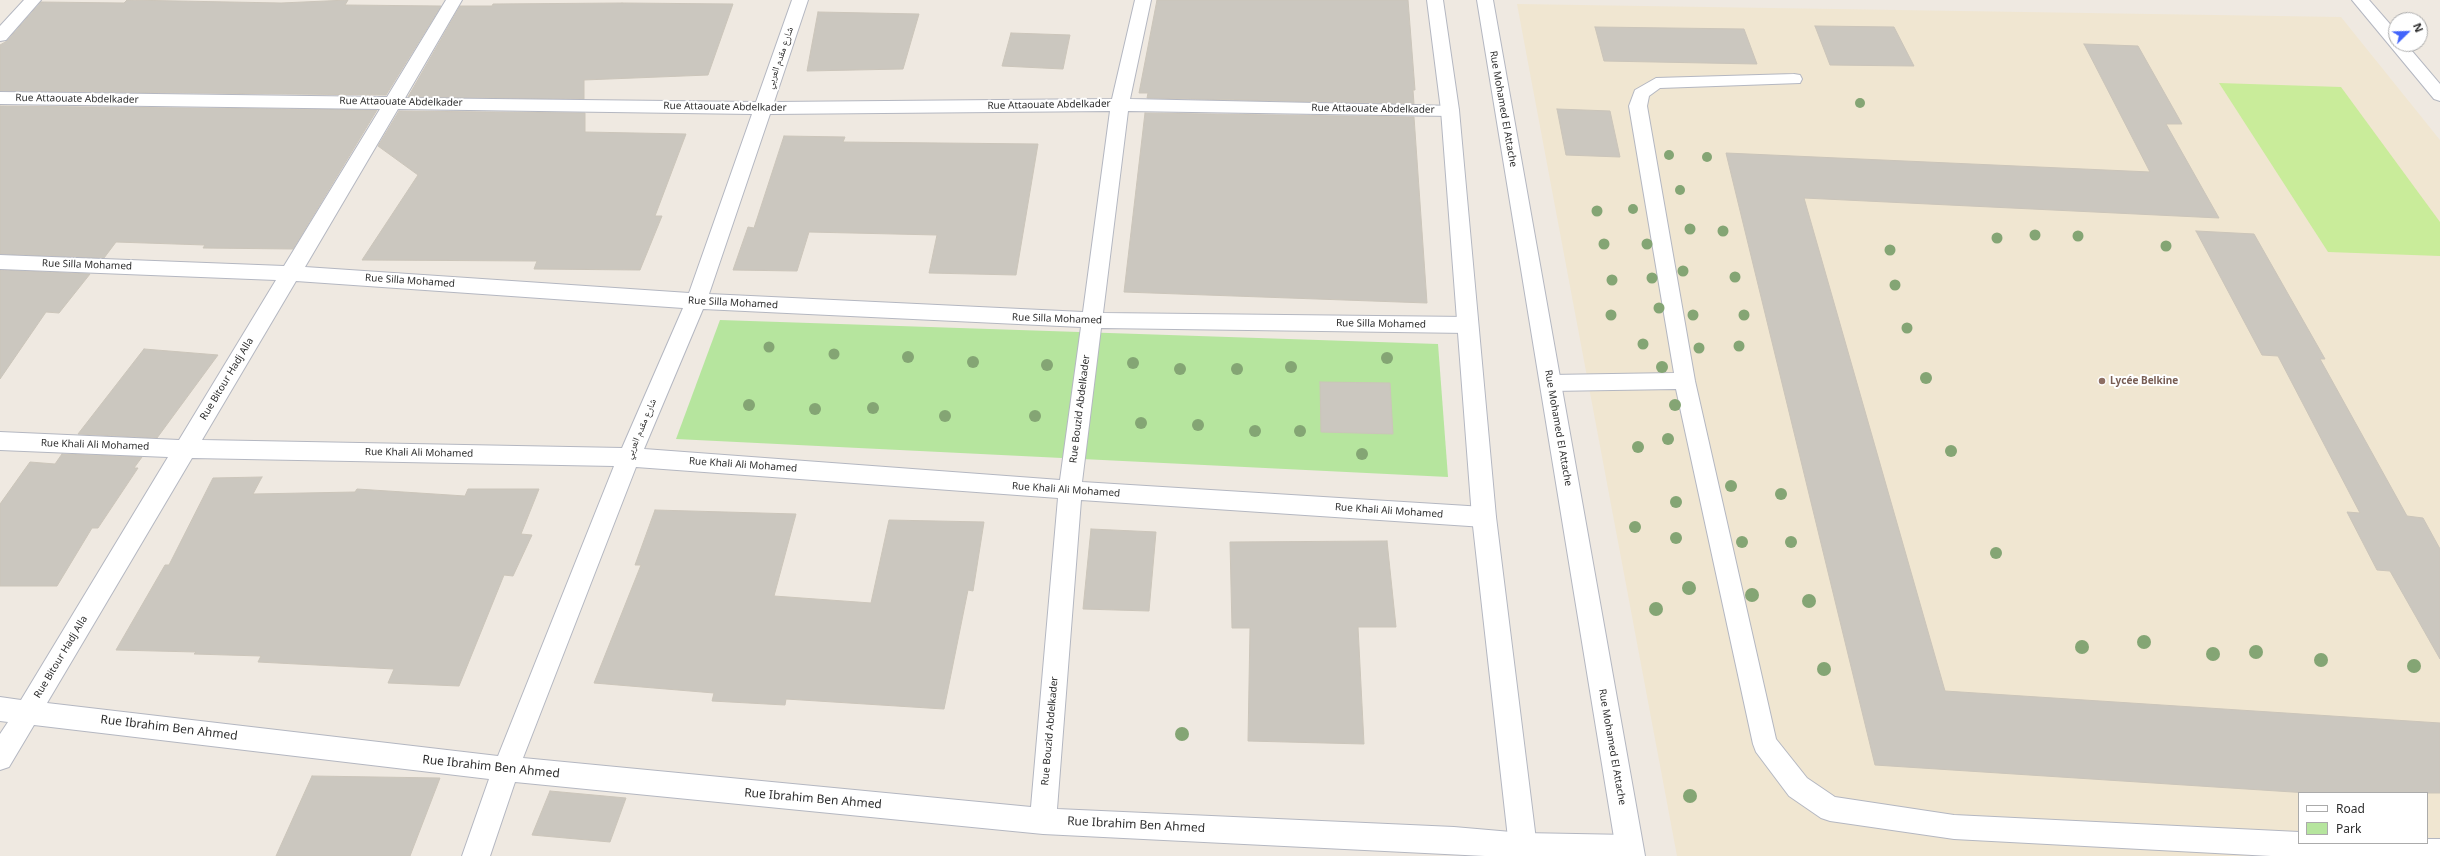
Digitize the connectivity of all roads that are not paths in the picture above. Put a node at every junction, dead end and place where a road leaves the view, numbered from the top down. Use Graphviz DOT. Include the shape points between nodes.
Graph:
graph roads {
  1 [pos="33,0"];
  2 [pos="454,0"];
  3 [pos="800,0"];
  4 [pos="1142,0"];
  5 [pos="1435,0"];
  6 [pos="1485,0"];
  7 [pos="2360,0"];
  8 [pos="2388,33"];
  9 [pos="0,36"];
  10 [pos="2405,52"];
  11 [pos="1794,79"];
  12 [pos="2440,94"];
  13 [pos="0,98"];
  14 [pos="394,102"];
  15 [pos="1120,105"];
  16 [pos="762,108"];
  17 [pos="1450,110"];
  18 [pos="0,262"];
  19 [pos="291,273"];
  20 [pos="696,301"];
  21 [pos="1091,320"];
  22 [pos="1468,325"];
  23 [pos="1685,382"];
  24 [pos="1550,383"];
  25 [pos="0,441"];
  26 [pos="185,449"];
  27 [pos="629,457"];
  28 [pos="1070,490"];
  29 [pos="1484,517"];
  30 [pos="0,709"];
  31 [pos="28,711"];
  32 [pos="0,758"];
  33 [pos="506,769"];
  34 [pos="1043,821"];
  35 [pos="1523,851"];
  36 [pos="1630,852"];
  37 [pos="2440,852"];
  38 [pos="476,856"];
  1 -- 9 [label="street"];
  2 -- 14 [label="street, Rue Bitour Hadj Alla"];
  3 -- 16 [label="street, شارع مقدم العربي"];
  4 -- 15 [label="street, Rue Bouzid Abdelkader"];
  5 -- 17 [label="street"];
  6 -- 24 [label="street, Rue Mohamed El Attache"];
  7 -- 8 [label="street"];
  10 -- 12 [label="street"];
  11 -- 23 [label="lane" via="1656,83 1641,94 1638,106"];
  13 -- 14 [label="street, Rue Attaouate Abdelkader"];
  14 -- 16 [label="street, Rue Attaouate Abdelkader"];
  14 -- 19 [label="street, Rue Bitour Hadj Alla"];
  15 -- 16 [label="street, Rue Attaouate Abdelkader"];
  15 -- 17 [label="street, Rue Attaouate Abdelkader"];
  15 -- 21 [label="street, Rue Bouzid Abdelkader"];
  16 -- 20 [label="street, شارع مقدم العربي"];
  17 -- 22 [label="street"];
  18 -- 19 [label="street, Rue Silla Mohamed"];
  19 -- 20 [label="street, Rue Silla Mohamed"];
  19 -- 26 [label="street, Rue Bitour Hadj Alla"];
  20 -- 21 [label="street, Rue Silla Mohamed"];
  20 -- 27 [label="street, شارع مقدم العربي"];
  21 -- 22 [label="street, Rue Silla Mohamed"];
  21 -- 28 [label="street, Rue Bouzid Abdelkader"];
  22 -- 29 [label="street"];
  23 -- 24 [label="lane"];
  23 -- 37 [label="lane" via="1765,744 1798,787 1830,809 1954,827"];
  24 -- 36 [label="street, Rue Mohamed El Attache"];
  25 -- 26 [label="street, Rue Khali Ali Mohamed"];
  26 -- 27 [label="street, Rue Khali Ali Mohamed"];
  26 -- 31 [label="street, Rue Bitour Hadj Alla"];
  27 -- 28 [label="street, Rue Khali Ali Mohamed"];
  27 -- 33 [label="street, شارع مقدم العربي"];
  28 -- 29 [label="street, Rue Khali Ali Mohamed"];
  28 -- 34 [label="street, Rue Bouzid Abdelkader"];
  29 -- 35 [label="street"];
  30 -- 31 [label="street, Rue Ibrahim Ben Ahmed"];
  31 -- 32 [label="street, Rue Bitour Hadj Alla"];
  31 -- 33 [label="street, Rue Ibrahim Ben Ahmed"];
  33 -- 34 [label="street, Rue Ibrahim Ben Ahmed"];
  33 -- 38 [label="street, شارع مقدم العربي"];
  34 -- 35 [label="street, Rue Ibrahim Ben Ahmed" via="1454,840"];
  35 -- 36 [label="street, Rue Ibrahim Ben Ahmed"];
}
